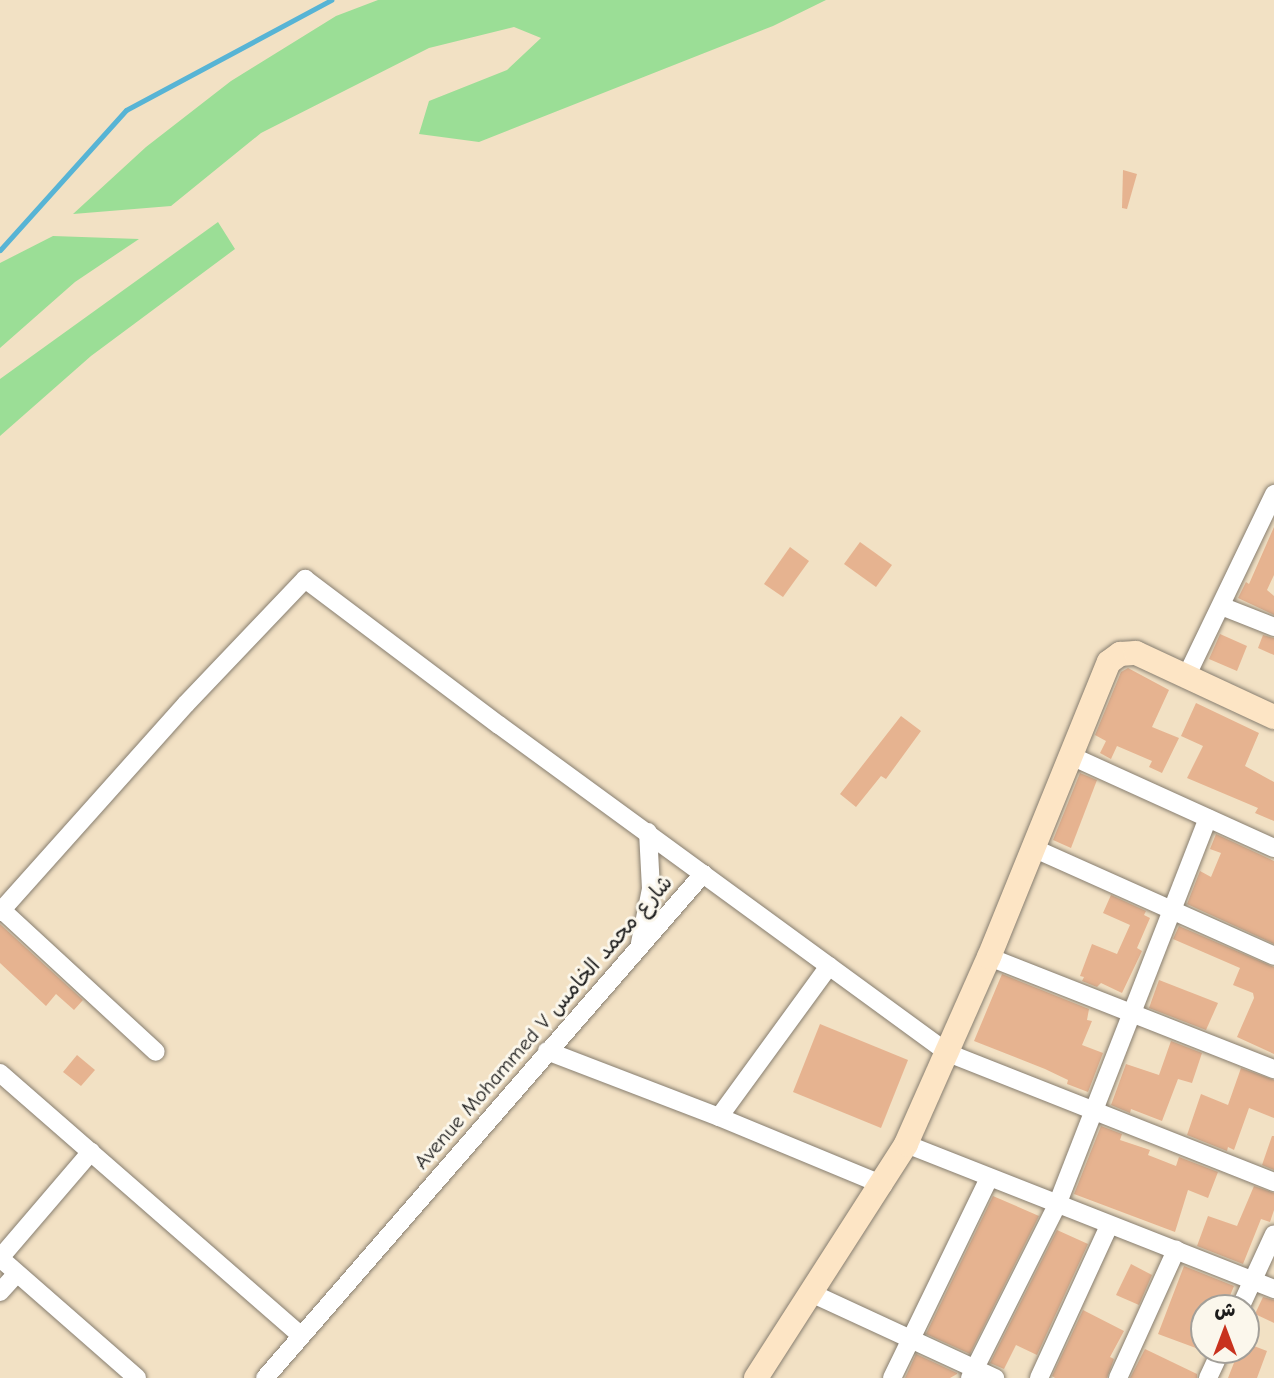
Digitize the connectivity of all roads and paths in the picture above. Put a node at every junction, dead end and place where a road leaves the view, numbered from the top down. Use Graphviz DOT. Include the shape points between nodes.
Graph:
graph roads {
  1 [pos="1274,494"];
  2 [pos="1269,519"];
  3 [pos="1221,606"];
  4 [pos="1274,628"];
  5 [pos="1187,675"];
  6 [pos="1274,717"];
  7 [pos="1069,755"];
  8 [pos="1209,818"];
  9 [pos="648,832"];
  10 [pos="1033,848"];
  11 [pos="1274,848"];
  12 [pos="703,874"];
  13 [pos="1172,910"];
  14 [pos="1,911"];
  15 [pos="639,945"];
  16 [pos="1274,956"];
  17 [pos="989,957"];
  18 [pos="829,966"];
  19 [pos="1130,1014"];
  20 [pos="547,1051"];
  21 [pos="156,1052"];
  22 [pos="948,1053"];
  23 [pos="1274,1069"];
  24 [pos="0,1073"];
  25 [pos="1093,1109"];
  26 [pos="719,1117"];
  27 [pos="906,1144"];
  28 [pos="91,1152"];
  29 [pos="989,1178"];
  30 [pos="1274,1182"];
  31 [pos="883,1185"];
  32 [pos="1057,1205"];
  33 [pos="1110,1226"];
  34 [pos="1274,1234"];
  35 [pos="1176,1250"];
  36 [pos="0,1258"];
  37 [pos="17,1273"];
  38 [pos="1253,1279"];
  39 [pos="1274,1289"];
  40 [pos="0,1292"];
  41 [pos="811,1293"];
  42 [pos="1246,1294"];
  43 [pos="302,1336"];
  44 [pos="912,1340"];
  45 [pos="972,1373"];
  46 [pos="137,1378"];
  47 [pos="265,1378"];
  48 [pos="756,1378"];
  49 [pos="892,1378"];
  50 [pos="995,1378"];
  51 [pos="1039,1378"];
  52 [pos="1118,1378"];
  1 -- 2 [label="street"];
  2 -- 3 [label="street"];
  3 -- 4 [label="street"];
  3 -- 5 [label="street"];
  5 -- 6 [label="street"];
  5 -- 7 [label="street" via="1136,653 1114,657 1105,668"];
  7 -- 8 [label="street"];
  7 -- 10 [label="street"];
  8 -- 11 [label="street"];
  8 -- 13 [label="street"];
  9 -- 12 [label="street"];
  9 -- 14 [label="street" via="305,579"];
  9 -- 15 [label="street" via="651,889"];
  10 -- 13 [label="street"];
  10 -- 17 [label="street"];
  12 -- 15 [label="street, Avenue Mohammed V شارع محمد الخامس"];
  12 -- 18 [label="street, Avenue Mohammed V شارع محمد الخامس"];
  13 -- 16 [label="street"];
  13 -- 19 [label="street"];
  14 -- 21 [label="street"];
  15 -- 20 [label="street, Avenue Mohammed V شارع محمد الخامس"];
  17 -- 19 [label="street"];
  17 -- 22 [label="street"];
  18 -- 22 [label="street, Avenue Mohammed V شارع محمد الخامس"];
  18 -- 26 [label="street"];
  19 -- 23 [label="street"];
  19 -- 25 [label="street"];
  20 -- 26 [label="street"];
  20 -- 43 [label="street, Avenue Mohammed V شارع محمد الخامس"];
  22 -- 25 [label="street, Avenue Mohammed V شارع محمد الخامس"];
  22 -- 27 [label="street"];
  24 -- 28 [label="street"];
  25 -- 30 [label="street, Avenue Mohammed V شارع محمد الخامس"];
  25 -- 32 [label="street"];
  26 -- 31 [label="street"];
  27 -- 29 [label="street"];
  27 -- 31 [label="street"];
  28 -- 36 [label="street"];
  28 -- 43 [label="street"];
  29 -- 32 [label="street"];
  29 -- 44 [label="street"];
  31 -- 41 [label="street"];
  32 -- 33 [label="street"];
  32 -- 45 [label="street"];
  33 -- 35 [label="street"];
  33 -- 51 [label="street"];
  34 -- 38 [label="street"];
  35 -- 38 [label="street"];
  35 -- 52 [label="street"];
  36 -- 37 [label="street"];
  37 -- 40 [label="street"];
  37 -- 46 [label="street"];
  38 -- 39 [label="street"];
  38 -- 42 [label="street"];
  41 -- 44 [label="street"];
  41 -- 48 [label="street"];
  43 -- 47 [label="street, Avenue Mohammed V شارع محمد الخامس"];
  44 -- 45 [label="street"];
  44 -- 49 [label="street"];
  45 -- 50 [label="street"];
}
